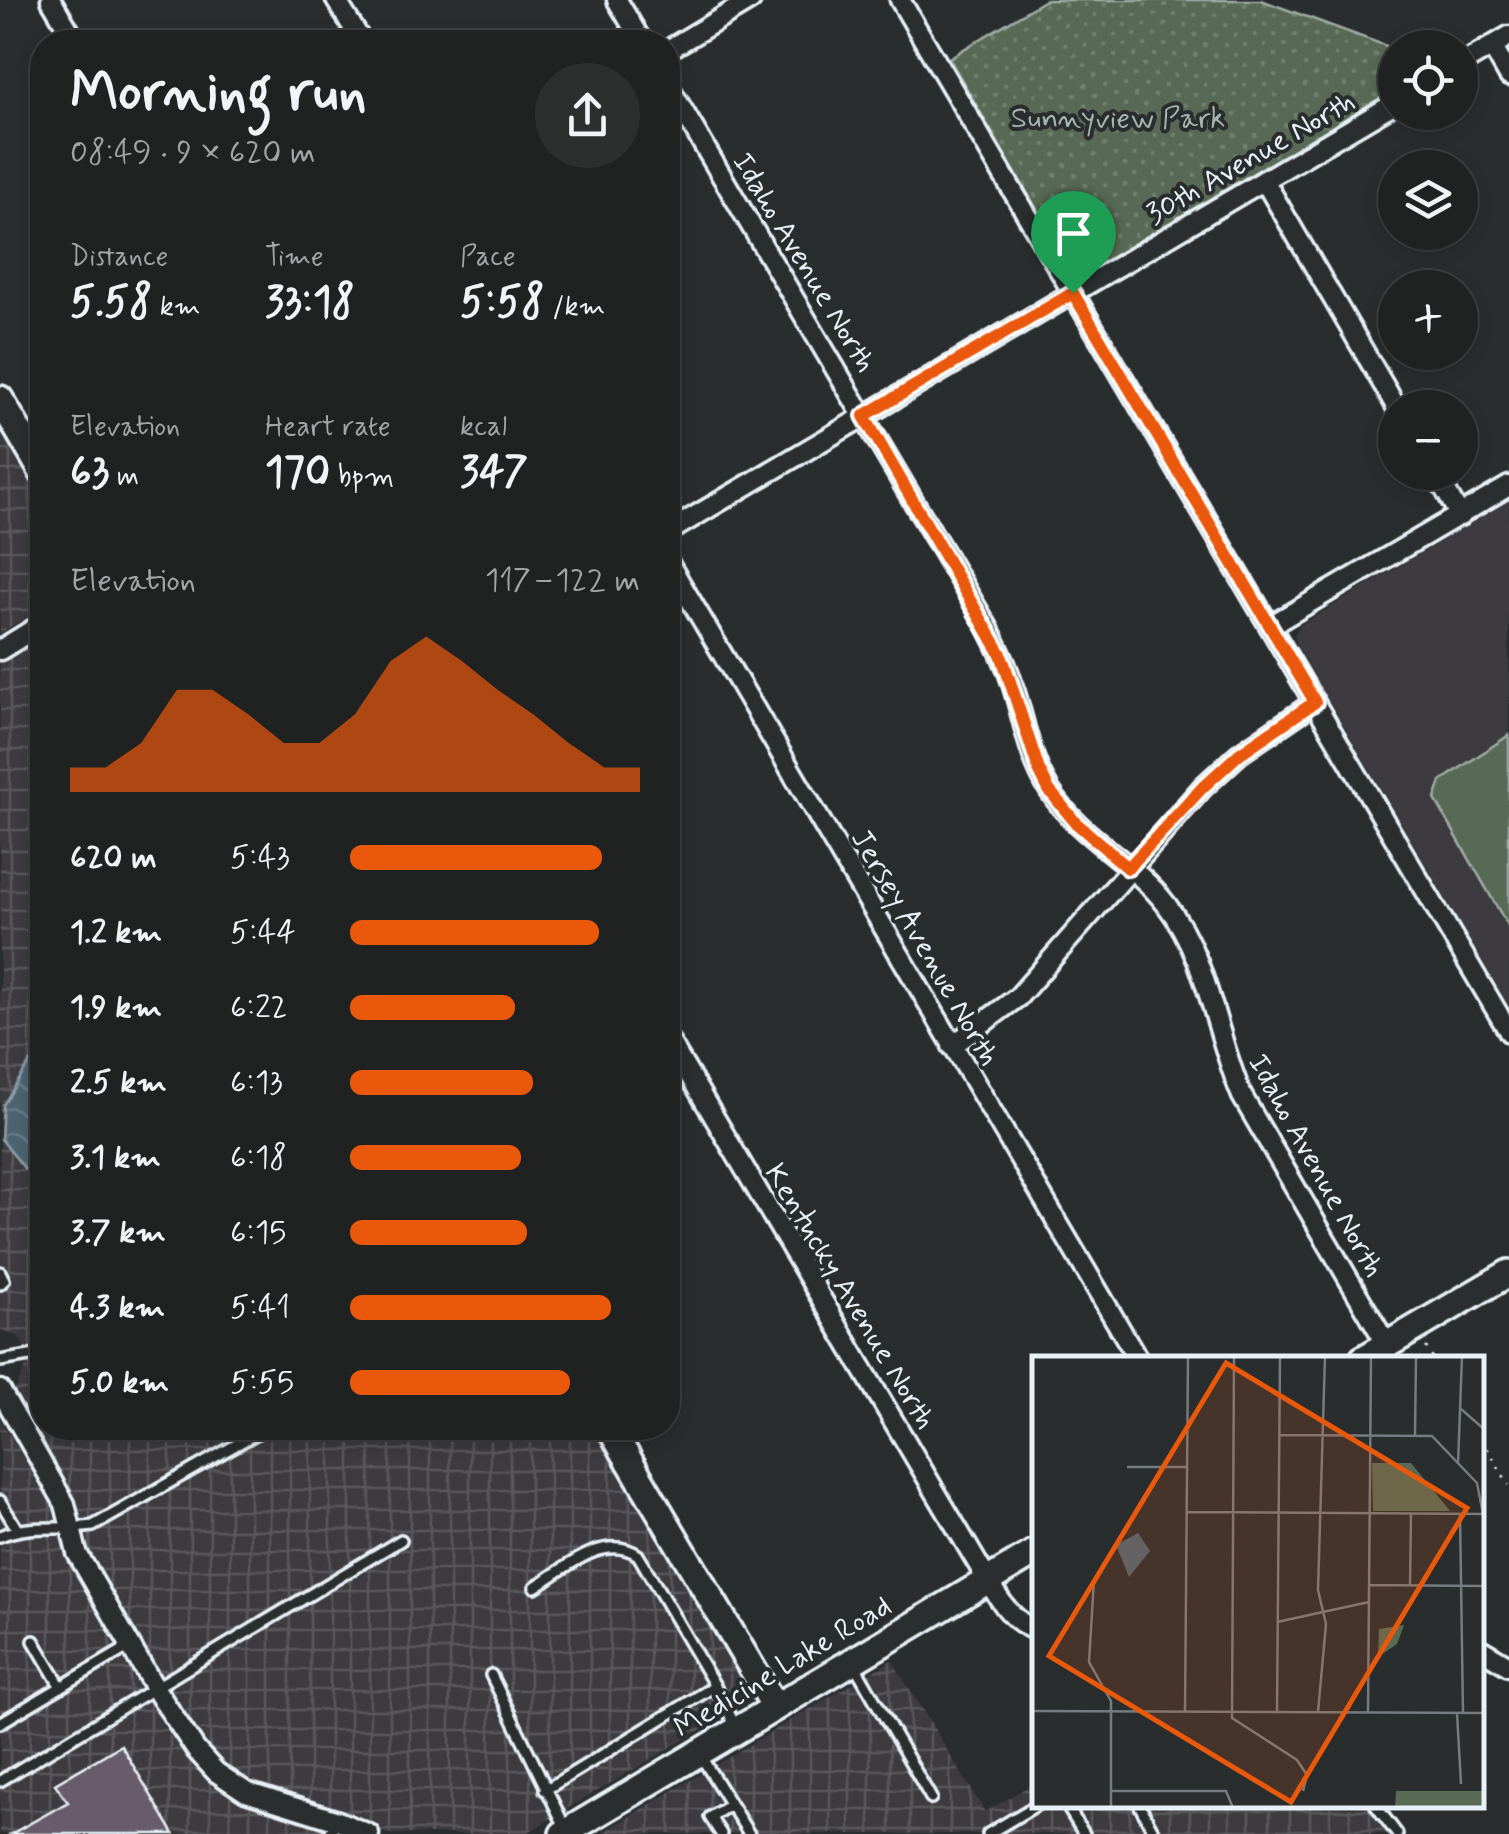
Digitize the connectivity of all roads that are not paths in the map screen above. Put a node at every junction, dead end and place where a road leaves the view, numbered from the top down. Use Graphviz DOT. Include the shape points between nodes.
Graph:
graph roads {
  1 [pos="51,0"];
  2 [pos="336,0"];
  3 [pos="617,0"];
  4 [pos="750,0"];
  5 [pos="900,0"];
  6 [pos="69,30"];
  7 [pos="355,30"];
  8 [pos="635,30"];
  9 [pos="1509,36"];
  10 [pos="680,43"];
  11 [pos="1492,46"];
  12 [pos="1478,54"];
  13 [pos="1509,76"];
  14 [pos="680,106"];
  15 [pos="1378,113"];
  16 [pos="1264,180"];
  17 [pos="1073,293"];
  18 [pos="1386,390"];
  19 [pos="1,402"];
  20 [pos="864,416"];
  21 [pos="30,451"];
  22 [pos="1509,486"];
  23 [pos="1445,490"];
  24 [pos="1460,516"];
  25 [pos="680,525"];
  26 [pos="680,582"];
  27 [pos="1270,626"];
  28 [pos="30,631"];
  29 [pos="0,650"];
  30 [pos="1315,702"];
  31 [pos="1128,868"];
  32 [pos="1509,1032"];
  33 [pos="952,1046"];
  34 [pos="680,1060"];
  35 [pos="0,1272"];
  36 [pos="1509,1273"];
  37 [pos="0,1284"];
  38 [pos="1387,1345"];
  39 [pos="30,1356"];
  40 [pos="1136,1356"];
  41 [pos="1368,1356"];
  42 [pos="0,1361"];
  43 [pos="0,1390"];
  44 [pos="245,1440"];
  45 [pos="617,1440"];
  46 [pos="0,1501"];
  47 [pos="17,1529"];
  48 [pos="71,1530"];
  49 [pos="0,1536"];
  50 [pos="401,1540"];
  51 [pos="1032,1555"];
  52 [pos="988,1581"];
  53 [pos="535,1587"];
  54 [pos="1032,1629"];
  55 [pos="34,1641"];
  56 [pos="130,1646"];
  57 [pos="1484,1651"];
  58 [pos="852,1661"];
  59 [pos="1509,1666"];
  60 [pos="491,1675"];
  61 [pos="715,1686"];
  62 [pos="60,1687"];
  63 [pos="156,1690"];
  64 [pos="775,1707"];
  65 [pos="0,1723"];
  66 [pos="737,1730"];
  67 [pos="698,1753"];
  68 [pos="0,1781"];
  69 [pos="545,1790"];
  70 [pos="931,1798"];
  71 [pos="730,1805"];
  72 [pos="1032,1807"];
  73 [pos="1070,1809"];
  74 [pos="1142,1809"];
  75 [pos="1378,1809"];
  76 [pos="334,1827"];
  77 [pos="565,1833"];
  78 [pos="370,1834"];
  79 [pos="721,1834"];
  80 [pos="749,1834"];
  81 [pos="988,1834"];
  82 [pos="1084,1834"];
  83 [pos="1155,1834"];
  84 [pos="1396,1834"];
  1 -- 6 [label="street"];
  2 -- 7 [label="street"];
  3 -- 8 [label="street"];
  4 -- 10 [label="street"];
  5 -- 17 [label="street"];
  9 -- 11 [label="street"];
  11 -- 12 [label="street"];
  11 -- 13 [label="street"];
  14 -- 20 [label="street, Idaho Avenue North"];
  15 -- 16 [label="street, 30th Avenue North"];
  16 -- 17 [label="street, 30th Avenue North"];
  16 -- 18 [label="street"];
  17 -- 20 [label="street, 30th Avenue North"];
  17 -- 27 [label="street"];
  19 -- 21 [label="street"];
  20 -- 25 [label="street, 30th Avenue North"];
  20 -- 31 [label="street, Idaho Avenue North" via="1001,654 1049,790"];
  22 -- 24 [label="street"];
  23 -- 24 [label="street"];
  24 -- 27 [label="street"];
  26 -- 33 [label="street, Jersey Avenue North"];
  27 -- 30 [label="street"];
  28 -- 29 [label="street"];
  30 -- 31 [label="street" via="1227,765"];
  30 -- 32 [label="street"];
  31 -- 33 [label="street" via="1018,997"];
  31 -- 38 [label="street, Idaho Avenue North" via="1180,924 1242,1096"];
  33 -- 40 [label="street, Jersey Avenue North"];
  34 -- 52 [label="street, Kentucky Avenue North"];
  35 -- 37 [label="lane"];
  36 -- 38 [label="street"];
  38 -- 41 [label="street"];
  39 -- 42 [label="lane"];
  43 -- 48 [label="street" via="66,1504"];
  44 -- 48 [label="lane" via="93,1526"];
  45 -- 64 [label="street"];
  46 -- 47 [label="lane"];
  47 -- 48 [label="lane"];
  47 -- 49 [label="lane"];
  48 -- 56 [label="street" via="77,1554"];
  50 -- 63 [label="lane"];
  51 -- 52 [label="street, Medicine Lake Road"];
  52 -- 54 [label="street, Kentucky Avenue North" via="1018,1623"];
  52 -- 58 [label="street, Medicine Lake Road"];
  53 -- 61 [label="lane" via="594,1550 629,1549"];
  55 -- 62 [label="lane"];
  56 -- 62 [label="lane"];
  56 -- 63 [label="street"];
  57 -- 59 [label="street"];
  58 -- 64 [label="street, Medicine Lake Road"];
  58 -- 70 [label="lane"];
  60 -- 69 [label="lane"];
  61 -- 66 [label="lane"];
  61 -- 69 [label="lane"];
  62 -- 65 [label="lane"];
  63 -- 68 [label="lane"];
  63 -- 76 [label="street" via="216,1772"];
  64 -- 66 [label="street, Medicine Lake Road"];
  66 -- 67 [label="street, Medicine Lake Road"];
  67 -- 71 [label="lane"];
  67 -- 77 [label="street, Medicine Lake Road"];
  69 -- 77 [label="lane"];
  71 -- 79 [label="lane" via="710,1817"];
  71 -- 80 [label="lane"];
  72 -- 81 [label="lane"];
  73 -- 82 [label="lane"];
  74 -- 83 [label="lane"];
  75 -- 84 [label="lane"];
  76 -- 78 [label="street"];
}
